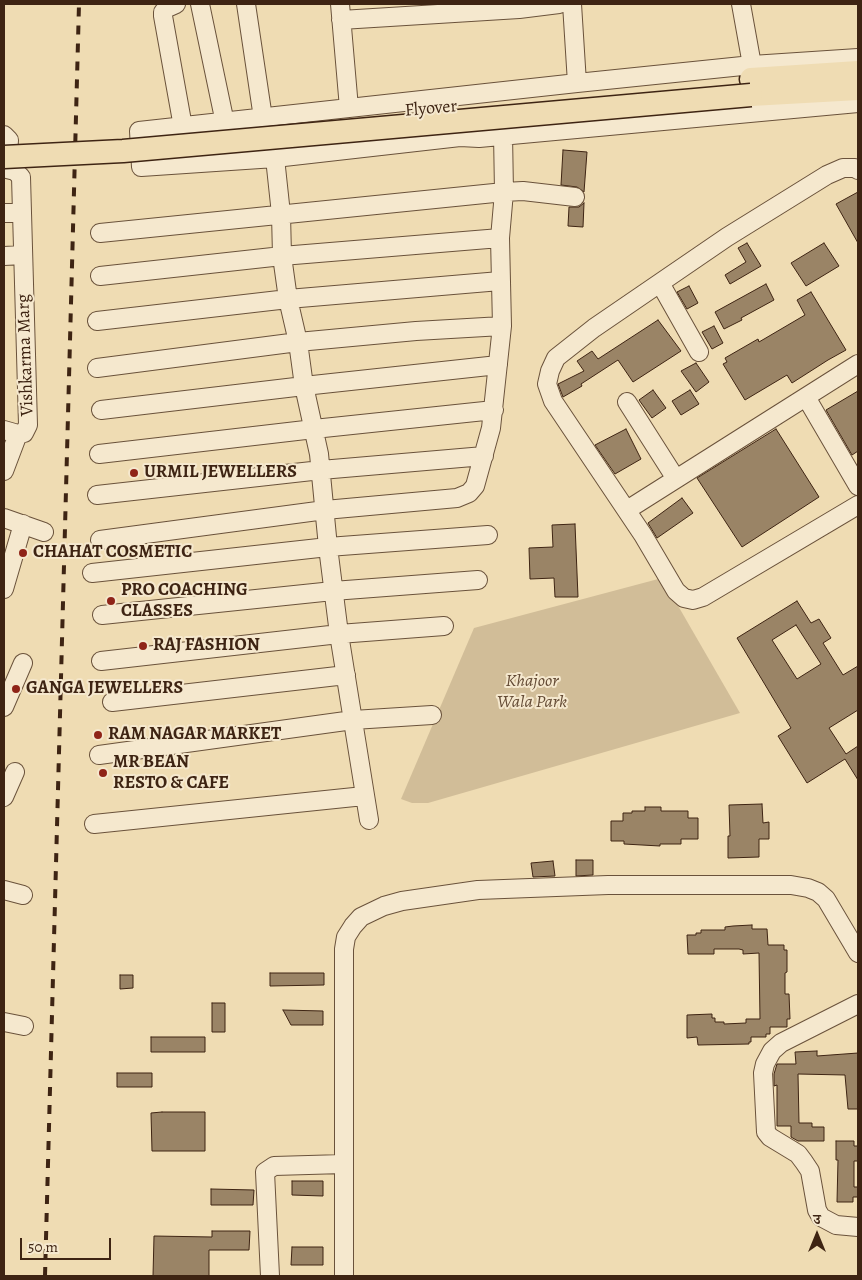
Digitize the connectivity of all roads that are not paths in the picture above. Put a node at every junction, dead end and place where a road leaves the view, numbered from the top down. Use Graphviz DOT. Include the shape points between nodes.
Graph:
graph roads {
  1 [pos="176,4"];
  2 [pos="200,4"];
  3 [pos="246,4"];
  4 [pos="559,4"];
  5 [pos="572,4"];
  6 [pos="741,4"];
  7 [pos="444,8"];
  8 [pos="341,12"];
  9 [pos="858,58"];
  10 [pos="752,65"];
  11 [pos="858,72"];
  12 [pos="577,83"];
  13 [pos="858,89"];
  14 [pos="466,95"];
  15 [pos="858,103"];
  16 [pos="350,108"];
  17 [pos="263,118"];
  18 [pos="225,123"];
  19 [pos="183,127"];
  20 [pos="503,134"];
  21 [pos="4,135"];
  22 [pos="460,137"];
  23 [pos="479,138"];
  24 [pos="4,145"];
  25 [pos="275,158"];
  26 [pos="5,166"];
  27 [pos="858,170"];
  28 [pos="504,192"];
  29 [pos="575,197"];
  30 [pos="4,213"];
  31 [pos="22,213"];
  32 [pos="281,214"];
  33 [pos="100,233"];
  34 [pos="500,238"];
  35 [pos="22,255"];
  36 [pos="4,256"];
  37 [pos="282,256"];
  38 [pos="100,276"];
  39 [pos="500,281"];
  40 [pos="660,283"];
  41 [pos="288,299"];
  42 [pos="97,321"];
  43 [pos="502,326"];
  44 [pos="298,342"];
  45 [pos="699,352"];
  46 [pos="858,364"];
  47 [pos="498,365"];
  48 [pos="97,368"];
  49 [pos="304,386"];
  50 [pos="806,397"];
  51 [pos="627,402"];
  52 [pos="101,410"];
  53 [pos="494,410"];
  54 [pos="314,428"];
  55 [pos="11,432"];
  56 [pos="99,454"];
  57 [pos="484,456"];
  58 [pos="321,470"];
  59 [pos="4,471"];
  60 [pos="676,479"];
  61 [pos="858,486"];
  62 [pos="97,495"];
  63 [pos="858,505"];
  64 [pos="324,510"];
  65 [pos="627,510"];
  66 [pos="4,518"];
  67 [pos="22,524"];
  68 [pos="44,532"];
  69 [pos="488,535"];
  70 [pos="100,540"];
  71 [pos="328,547"];
  72 [pos="92,573"];
  73 [pos="478,580"];
  74 [pos="4,589"];
  75 [pos="333,591"];
  76 [pos="102,615"];
  77 [pos="444,626"];
  78 [pos="339,634"];
  79 [pos="101,661"];
  80 [pos="23,663"];
  81 [pos="346,675"];
  82 [pos="112,702"];
  83 [pos="4,707"];
  84 [pos="432,715"];
  85 [pos="353,720"];
  86 [pos="99,755"];
  87 [pos="15,772"];
  88 [pos="364,796"];
  89 [pos="4,797"];
  90 [pos="369,820"];
  91 [pos="94,824"];
  92 [pos="4,892"];
  93 [pos="22,895"];
  94 [pos="858,953"];
  95 [pos="858,1004"];
  96 [pos="4,1022"];
  97 [pos="24,1026"];
  98 [pos="343,1164"];
  99 [pos="858,1227"];
  100 [pos="270,1276"];
  101 [pos="344,1276"];
  1 -- 19 [label="street" via="167,8 163,16"];
  2 -- 18 [label="street"];
  3 -- 17 [label="street"];
  4 -- 7 [label="street" via="519,9"];
  5 -- 12 [label="street"];
  6 -- 10 [label="street"];
  7 -- 8 [label="street"];
  8 -- 16 [label="street"];
  9 -- 10 [label="street"];
  10 -- 12 [label="street"];
  11 -- 24 [label="main road, Flyover" via="741,80 123,139"];
  12 -- 14 [label="street"];
  13 -- 26 [label="main road, Flyover, bridge" via="751,95 123,151"];
  14 -- 16 [label="street"];
  14 -- 22 [label="street" via="436,113 205,142 439,125 451,127"];
  14 -- 23 [label="street"];
  15 -- 20 [label="street"];
  16 -- 17 [label="street"];
  17 -- 18 [label="street"];
  18 -- 19 [label="street"];
  19 -- 25 [label="street" via="139,131 141,167"];
  20 -- 23 [label="street"];
  20 -- 28 [label="street"];
  21 -- 26 [label="street" via="8,140"];
  22 -- 23 [label="street"];
  22 -- 25 [label="street"];
  25 -- 32 [label="street"];
  26 -- 31 [label="street" via="21,177"];
  27 -- 40 [label="street" via="843,168 827,175"];
  28 -- 29 [label="street"];
  28 -- 32 [label="street"];
  28 -- 34 [label="street"];
  30 -- 31 [label="street"];
  31 -- 35 [label="street"];
  32 -- 33 [label="street"];
  32 -- 37 [label="street"];
  34 -- 37 [label="street"];
  34 -- 39 [label="street"];
  35 -- 36 [label="street"];
  35 -- 55 [label="street, Vishkarma Marg" via="28,425 24,433"];
  37 -- 38 [label="street"];
  37 -- 41 [label="street"];
  39 -- 41 [label="street"];
  39 -- 43 [label="street"];
  40 -- 45 [label="street"];
  40 -- 65 [label="street" via="556,358 547,384 554,401"];
  41 -- 42 [label="street"];
  41 -- 44 [label="street"];
  43 -- 44 [label="street"];
  43 -- 47 [label="street"];
  44 -- 48 [label="street"];
  44 -- 49 [label="street"];
  46 -- 50 [label="street"];
  47 -- 49 [label="street"];
  47 -- 53 [label="street"];
  49 -- 52 [label="street"];
  49 -- 54 [label="street"];
  50 -- 60 [label="street"];
  50 -- 61 [label="street"];
  51 -- 60 [label="street"];
  53 -- 54 [label="street"];
  53 -- 57 [label="street"];
  54 -- 56 [label="street"];
  54 -- 58 [label="street"];
  55 -- 59 [label="street"];
  57 -- 58 [label="street"];
  57 -- 64 [label="street" via="475,486 458,498"];
  58 -- 62 [label="street"];
  58 -- 64 [label="street"];
  60 -- 65 [label="street"];
  63 -- 65 [label="street" via="693,600 676,591"];
  64 -- 70 [label="street"];
  64 -- 71 [label="street"];
  66 -- 67 [label="street"];
  67 -- 68 [label="street"];
  67 -- 74 [label="street"];
  69 -- 71 [label="street"];
  71 -- 72 [label="street"];
  71 -- 75 [label="street"];
  73 -- 75 [label="street"];
  75 -- 76 [label="street"];
  75 -- 78 [label="street"];
  77 -- 78 [label="street"];
  78 -- 79 [label="street"];
  78 -- 81 [label="street"];
  80 -- 83 [label="street"];
  81 -- 82 [label="street"];
  81 -- 85 [label="street"];
  84 -- 85 [label="street"];
  85 -- 86 [label="street"];
  85 -- 88 [label="street"];
  87 -- 89 [label="street"];
  88 -- 90 [label="street"];
  88 -- 91 [label="street"];
  92 -- 93 [label="street"];
  94 -- 98 [label="street" via="826,899 818,892 791,885 608,885 478,890 384,906 362,917 353,926 346,937 344,949"];
  95 -- 99 [label="street" via="781,1043 772,1051 762,1073 766,1132 798,1154 810,1171 821,1217 836,1225"];
  96 -- 97 [label="street"];
  98 -- 100 [label="street" via="274,1166 265,1172"];
  98 -- 101 [label="street"];
}
